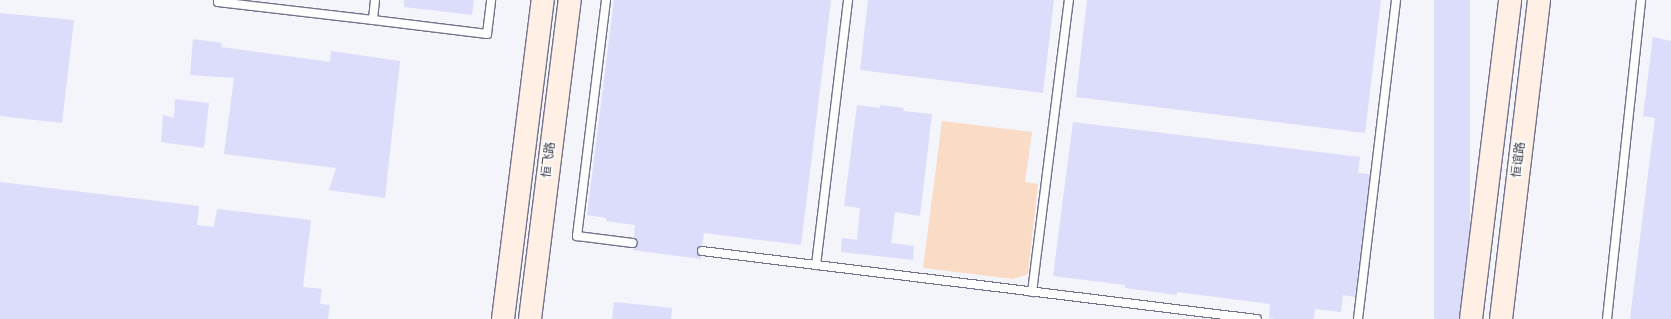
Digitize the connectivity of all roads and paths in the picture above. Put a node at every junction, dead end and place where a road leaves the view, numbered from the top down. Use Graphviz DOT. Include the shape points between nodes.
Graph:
graph roads {
  1 [pos="218,0"];
  2 [pos="375,0"];
  3 [pos="491,0"];
  4 [pos="543,0"];
  5 [pos="570,0"];
  6 [pos="606,0"];
  7 [pos="848,0"];
  8 [pos="1069,0"];
  9 [pos="1396,0"];
  10 [pos="1510,0"];
  11 [pos="1539,0"];
  12 [pos="1641,0"];
  13 [pos="372,20"];
  14 [pos="633,243"];
  15 [pos="702,251"];
  16 [pos="816,265"];
  17 [pos="1032,292"];
  18 [pos="503,319"];
  19 [pos="530,319"];
  20 [pos="1257,319"];
  21 [pos="1358,319"];
  22 [pos="1471,319"];
  23 [pos="1500,319"];
  24 [pos="1607,319"];
  1 -- 13 [label="lane"];
  2 -- 13 [label="lane"];
  3 -- 13 [label="lane" via="487,34"];
  4 -- 18 [label="main road"];
  5 -- 19 [label="main road, 恒飞路"];
  6 -- 14 [label="lane" via="577,236"];
  7 -- 16 [label="lane"];
  8 -- 17 [label="lane"];
  9 -- 21 [label="lane"];
  10 -- 22 [label="main road"];
  11 -- 23 [label="main road, 恒谊路"];
  12 -- 24 [label="lane"];
  15 -- 16 [label="lane"];
  16 -- 17 [label="lane"];
  17 -- 20 [label="lane"];
}
